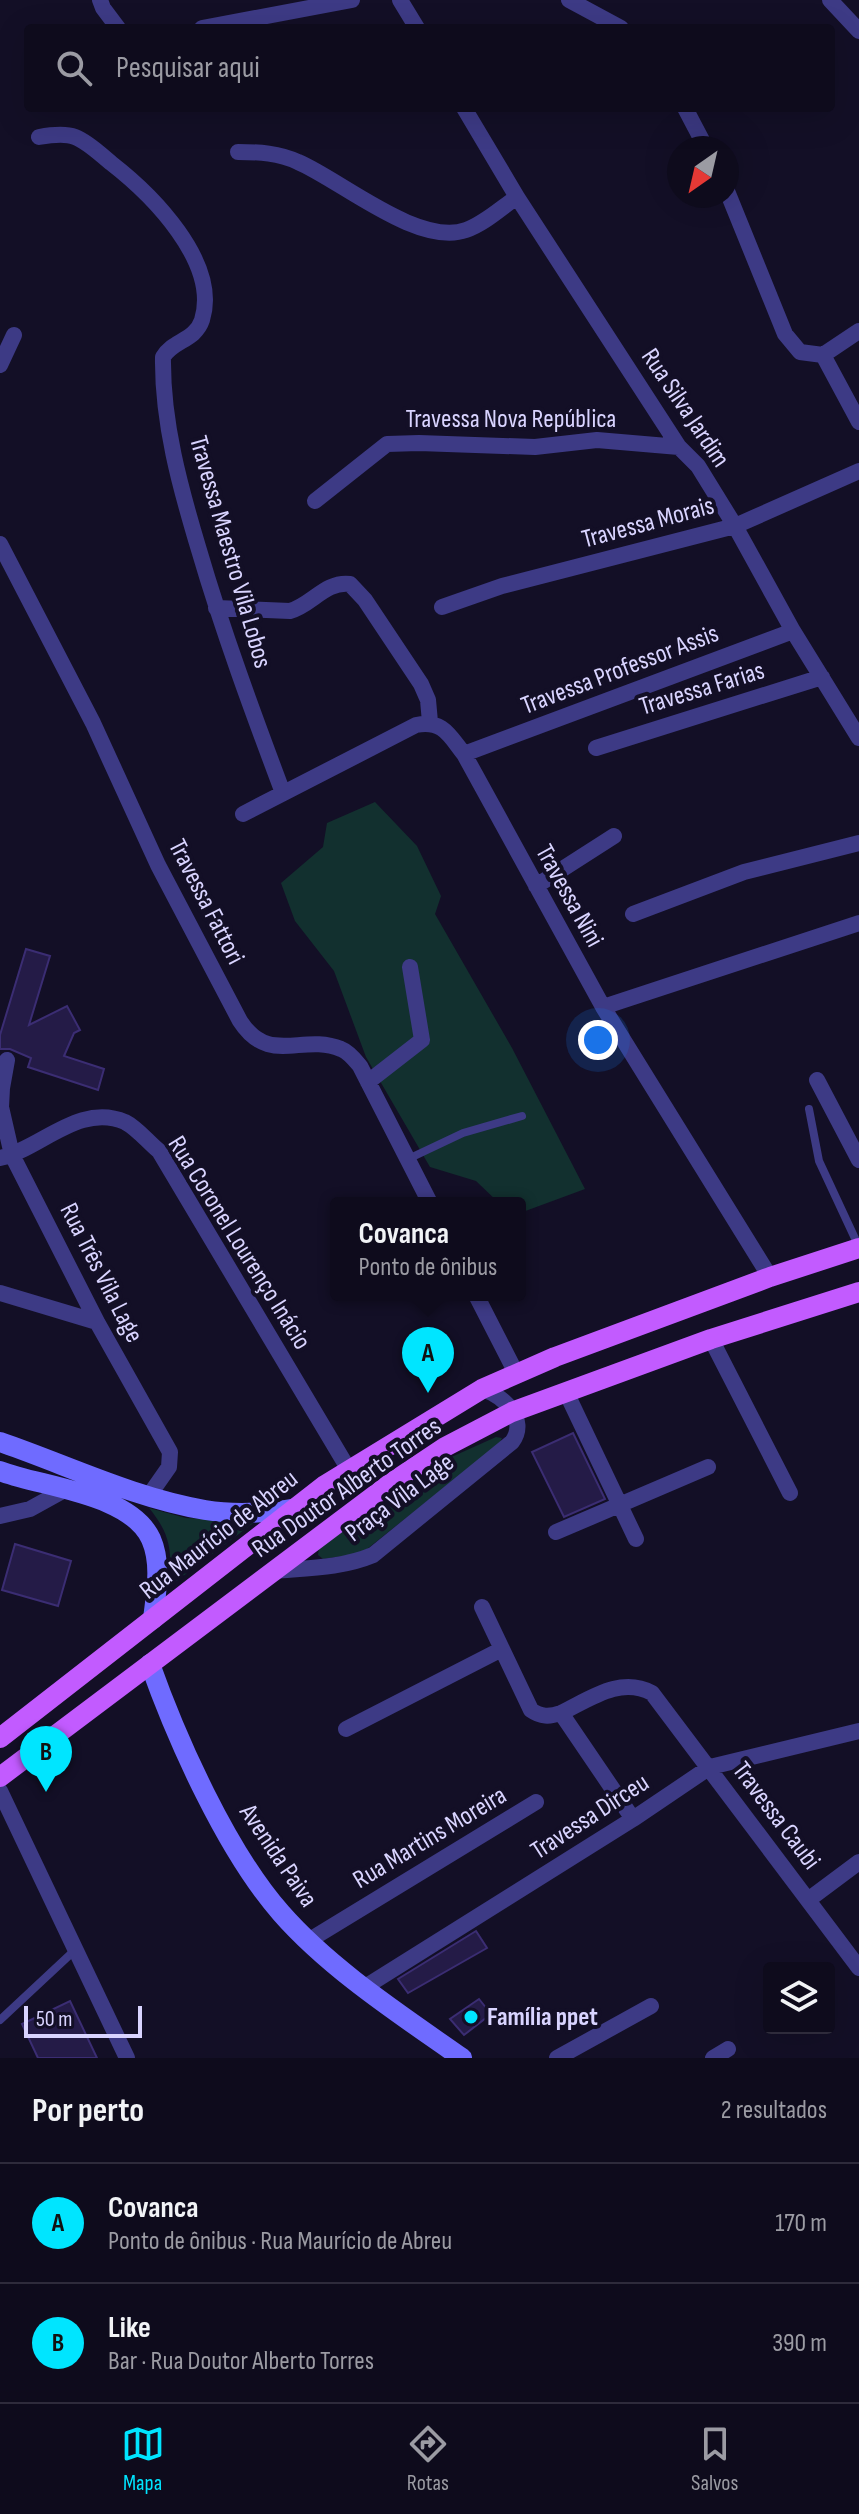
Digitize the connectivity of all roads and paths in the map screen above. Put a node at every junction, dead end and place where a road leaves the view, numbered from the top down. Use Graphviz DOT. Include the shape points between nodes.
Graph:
graph roads {
  1 [pos="352,0"];
  2 [pos="400,0"];
  3 [pos="569,0"];
  4 [pos="830,0"];
  5 [pos="102,4"];
  6 [pos="115,24"];
  7 [pos="223,24"];
  8 [pos="415,24"];
  9 [pos="614,24"];
  10 [pos="859,31"];
  11 [pos="466,112"];
  12 [pos="687,112"];
  13 [pos="700,136"];
  14 [pos="39,137"];
  15 [pos="238,152"];
  16 [pos="517,197"];
  17 [pos="734,208"];
  18 [pos="859,331"];
  19 [pos="14,335"];
  20 [pos="823,355"];
  21 [pos="0,365"];
  22 [pos="859,422"];
  23 [pos="679,447"];
  24 [pos="859,471"];
  25 [pos="315,501"];
  26 [pos="735,526"];
  27 [pos="0,544"];
  28 [pos="442,607"];
  29 [pos="216,608"];
  30 [pos="793,631"];
  31 [pos="822,677"];
  32 [pos="430,722"];
  33 [pos="859,738"];
  34 [pos="596,748"];
  35 [pos="464,754"];
  36 [pos="283,793"];
  37 [pos="243,814"];
  38 [pos="614,836"];
  39 [pos="859,843"];
  40 [pos="536,886"];
  41 [pos="633,914"];
  42 [pos="859,923"];
  43 [pos="410,967"];
  44 [pos="603,1007"];
  45 [pos="7,1060"];
  46 [pos="817,1080"];
  47 [pos="368,1082"];
  48 [pos="809,1109"];
  49 [pos="522,1116"];
  50 [pos="6,1157"];
  51 [pos="408,1159"];
  52 [pos="859,1160"];
  53 [pos="427,1197"];
  54 [pos="859,1248"];
  55 [pos="770,1277"];
  56 [pos="859,1292"];
  57 [pos="0,1293"];
  58 [pos="479,1301"];
  59 [pos="97,1322"];
  60 [pos="711,1339"];
  61 [pos="516,1373"];
  62 [pos="482,1389"];
  63 [pos="566,1392"];
  64 [pos="512,1412"];
  65 [pos="0,1442"];
  66 [pos="708,1467"];
  67 [pos="349,1470"];
  68 [pos="0,1471"];
  69 [pos="68,1488"];
  70 [pos="790,1493"];
  71 [pos="148,1497"];
  72 [pos="620,1504"];
  73 [pos="297,1508"];
  74 [pos="0,1516"];
  75 [pos="556,1532"];
  76 [pos="636,1539"];
  77 [pos="274,1571"];
  78 [pos="482,1607"];
  79 [pos="153,1619"];
  80 [pos="502,1649"];
  81 [pos="150,1664"];
  82 [pos="561,1713"];
  83 [pos="346,1729"];
  84 [pos="859,1731"];
  85 [pos="0,1738"];
  86 [pos="710,1767"];
  87 [pos="0,1777"];
  88 [pos="0,1791"];
  89 [pos="536,1802"];
  90 [pos="633,1819"];
  91 [pos="859,1862"];
  92 [pos="808,1900"];
  93 [pos="308,1941"];
  94 [pos="76,1949"];
  95 [pos="859,1968"];
  96 [pos="365,1987"];
  97 [pos="651,2006"];
  98 [pos="0,2020"];
  99 [pos="728,2049"];
  100 [pos="452,2056"];
  101 [pos="127,2058"];
  102 [pos="557,2058"];
  103 [pos="713,2058"];
  1 -- 7 [label="street"];
  2 -- 8 [label="street"];
  3 -- 9 [label="street"];
  4 -- 10 [label="street"];
  5 -- 6 [label="street"];
  11 -- 16 [label="street, Rua Silva Jardim"];
  12 -- 13 [label="street"];
  14 -- 29 [label="street, Travessa Maestro Vila Lobos" via="75,137 150,196 176,227 202,279 202,319 191,337 168,349 163,367 171,446"];
  15 -- 16 [label="street" via="275,154 299,162 395,218 452,233 466,230"];
  16 -- 23 [label="street, Rua Silva Jardim"];
  17 -- 20 [label="street" via="785,334 800,352"];
  18 -- 20 [label="street"];
  19 -- 21 [label="street"];
  20 -- 22 [label="street"];
  23 -- 25 [label="street, Travessa Nova República" via="597,440 535,447 387,444"];
  23 -- 26 [label="street, Rua Silva Jardim" via="698,466"];
  24 -- 26 [label="street, Travessa Morais"];
  26 -- 28 [label="street, Travessa Morais" via="502,586"];
  26 -- 30 [label="street, Rua Silva Jardim"];
  27 -- 47 [label="street, Travessa Fattori" via="93,723 158,865 249,1035 270,1045 340,1048"];
  29 -- 32 [label="street" via="290,611 329,587 350,584 421,684"];
  29 -- 36 [label="street, Travessa Maestro Vila Lobos"];
  30 -- 31 [label="street, Rua Silva Jardim"];
  30 -- 35 [label="street, Travessa Professor Assis"];
  31 -- 33 [label="street, Rua Silva Jardim"];
  31 -- 34 [label="street, Travessa Farias"];
  32 -- 35 [label="street, Travessa Nini"];
  32 -- 36 [label="street"];
  35 -- 40 [label="street, Travessa Nini"];
  36 -- 37 [label="street"];
  38 -- 40 [label="street"];
  39 -- 41 [label="street" via="744,872"];
  40 -- 44 [label="street, Travessa Nini"];
  42 -- 44 [label="street"];
  43 -- 47 [label="street" via="422,1040"];
  44 -- 55 [label="street, Travessa Nini"];
  45 -- 50 [label="street, Rua Três Vila Lage" via="1,1107"];
  46 -- 52 [label="street"];
  47 -- 51 [label="street, Travessa Fattori"];
  48 -- 54 [label="lane" via="819,1161"];
  49 -- 51 [label="lane" via="463,1133"];
  50 -- 59 [label="street, Rua Três Vila Lage"];
  50 -- 67 [label="street, Rua Coronel Lourenço Inácio" via="72,1123 97,1118 127,1123 159,1151"];
  51 -- 53 [label="street, Travessa Fattori"];
  54 -- 55 [label="main road, Rua Maurício de Abreu"];
  55 -- 61 [label="main road, Rua Maurício de Abreu"];
  56 -- 60 [label="main road, Rua Doutor Alberto Torres"];
  57 -- 59 [label="street"];
  58 -- 61 [label="street"];
  59 -- 71 [label="street, Rua Três Vila Lage" via="170,1452 169,1467"];
  60 -- 63 [label="main road, Rua Doutor Alberto Torres"];
  60 -- 70 [label="street"];
  61 -- 62 [label="main road, Rua Maurício de Abreu"];
  62 -- 64 [label="street" via="503,1399"];
  62 -- 67 [label="main road, Rua Maurício de Abreu"];
  63 -- 64 [label="main road, Rua Doutor Alberto Torres"];
  63 -- 72 [label="street"];
  64 -- 77 [label="main road, Rua Doutor Alberto Torres" via="434,1454"];
  64 -- 77 [label="street, Praça Vila Lage" via="517,1429 512,1442 373,1555 355,1563"];
  65 -- 71 [label="main road"];
  66 -- 72 [label="street"];
  67 -- 73 [label="main road, Rua Maurício de Abreu"];
  68 -- 69 [label="main road"];
  69 -- 74 [label="street" via="30,1509"];
  69 -- 79 [label="main road" via="114,1506 150,1537 157,1575"];
  71 -- 73 [label="main road" via="206,1511"];
  72 -- 75 [label="street"];
  72 -- 76 [label="street"];
  73 -- 79 [label="main road, Rua Maurício de Abreu"];
  77 -- 81 [label="main road, Rua Doutor Alberto Torres"];
  78 -- 80 [label="street"];
  79 -- 85 [label="main road, Rua Maurício de Abreu"];
  80 -- 82 [label="street" via="531,1710 545,1716"];
  80 -- 83 [label="street"];
  81 -- 87 [label="main road, Rua Doutor Alberto Torres"];
  81 -- 93 [label="main road, Avenida Paiva" via="224,1827 265,1893"];
  82 -- 86 [label="street, Travessa Caubi" via="633,1685 652,1693"];
  82 -- 90 [label="street"];
  84 -- 86 [label="street, Travessa Dirceu"];
  86 -- 90 [label="street, Travessa Dirceu"];
  86 -- 92 [label="street, Travessa Caubi"];
  88 -- 94 [label="street"];
  89 -- 93 [label="street, Rua Martins Moreira"];
  90 -- 96 [label="street, Travessa Dirceu"];
  91 -- 92 [label="street"];
  92 -- 95 [label="street, Travessa Caubi"];
  93 -- 96 [label="main road, Avenida Paiva"];
  94 -- 98 [label="lane"];
  94 -- 101 [label="street"];
  96 -- 100 [label="main road, Avenida Paiva"];
  97 -- 102 [label="street"];
  99 -- 103 [label="street"];
}
